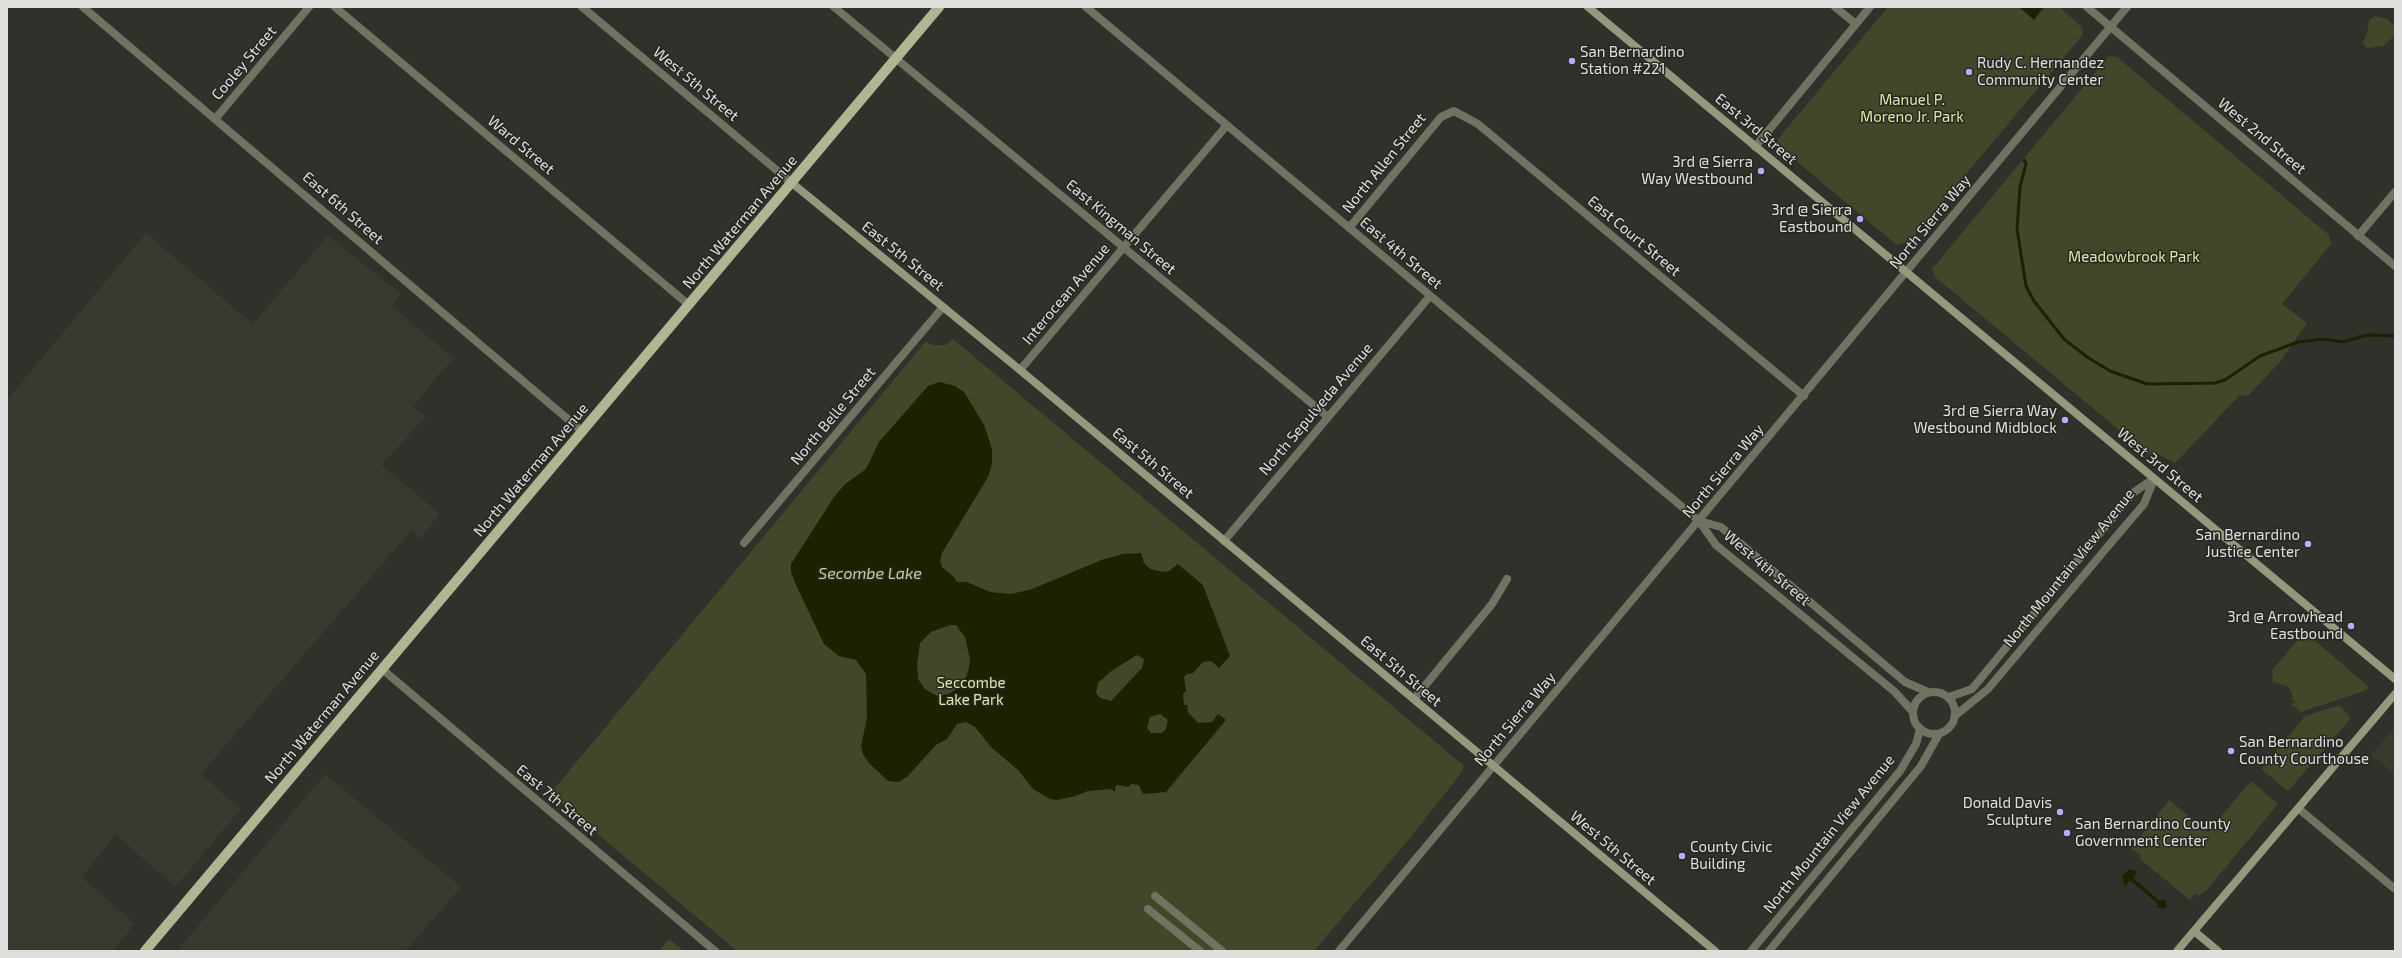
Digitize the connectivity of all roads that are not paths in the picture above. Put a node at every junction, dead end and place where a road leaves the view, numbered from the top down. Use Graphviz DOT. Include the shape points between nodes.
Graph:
graph roads {
  1 [pos="84,7"];
  2 [pos="309,7"];
  3 [pos="335,7"];
  4 [pos="582,7"];
  5 [pos="834,7"];
  6 [pos="939,7"];
  7 [pos="1086,7"];
  8 [pos="1588,7"];
  9 [pos="1835,7"];
  10 [pos="1870,7"];
  11 [pos="2087,7"];
  12 [pos="2127,7"];
  13 [pos="1856,24"];
  14 [pos="2110,27"];
  15 [pos="896,59"];
  16 [pos="1441,116"];
  17 [pos="216,118"];
  18 [pos="1227,125"];
  19 [pos="1755,147"];
  20 [pos="792,183"];
  21 [pos="2395,192"];
  22 [pos="1349,228"];
  23 [pos="2358,236"];
  24 [pos="1124,248"];
  25 [pos="2395,266"];
  26 [pos="1907,273"];
  27 [pos="1430,296"];
  28 [pos="690,305"];
  29 [pos="943,307"];
  30 [pos="1020,370"];
  31 [pos="1804,396"];
  32 [pos="1328,417"];
  33 [pos="583,432"];
  34 [pos="2154,479"];
  35 [pos="1699,521"];
  36 [pos="1224,541"];
  37 [pos="744,543"];
  38 [pos="1507,579"];
  39 [pos="382,669"];
  40 [pos="2395,679"];
  41 [pos="1928,692"];
  42 [pos="2395,694"];
  43 [pos="1949,697"];
  44 [pos="1414,699"];
  45 [pos="1913,712"];
  46 [pos="1956,715"];
  47 [pos="1920,729"];
  48 [pos="1939,734"];
  49 [pos="1493,767"];
  50 [pos="2299,808"];
  51 [pos="2395,889"];
  52 [pos="1155,896"];
  53 [pos="1148,909"];
  54 [pos="2194,931"];
  55 [pos="145,951"];
  56 [pos="715,951"];
  57 [pos="1200,951"];
  58 [pos="1222,951"];
  59 [pos="1339,951"];
  60 [pos="1715,951"];
  61 [pos="1751,951"];
  62 [pos="1769,951"];
  63 [pos="2177,951"];
  64 [pos="2218,951"];
  1 -- 17 [label="street, East 6th Street"];
  2 -- 17 [label="street, Cooley Street"];
  3 -- 28 [label="street, Ward Street"];
  4 -- 20 [label="street, West 5th Street"];
  5 -- 15 [label="street, East Kingman Street"];
  6 -- 15 [label="main road, North Waterman Avenue"];
  7 -- 18 [label="street, East 4th Street"];
  8 -- 19 [label="main road, East 3rd Street"];
  9 -- 13 [label="street"];
  10 -- 13 [label="street"];
  11 -- 14 [label="street, West 2nd Street"];
  12 -- 14 [label="street, North Sierra Way"];
  13 -- 19 [label="street"];
  14 -- 23 [label="street, West 2nd Street"];
  14 -- 26 [label="street, North Sierra Way"];
  15 -- 20 [label="main road, North Waterman Avenue"];
  15 -- 24 [label="street, East Kingman Street"];
  16 -- 22 [label="street, North Allen Street"];
  16 -- 31 [label="street, East Court Street" via="1454,112 1470,118"];
  17 -- 33 [label="street, East 6th Street"];
  18 -- 22 [label="street, East 4th Street"];
  18 -- 24 [label="street, Interocean Avenue"];
  19 -- 26 [label="main road, East 3rd Street"];
  20 -- 28 [label="main road, North Waterman Avenue"];
  20 -- 29 [label="main road, East 5th Street"];
  21 -- 23 [label="street"];
  22 -- 27 [label="street, East 4th Street"];
  23 -- 25 [label="street, West 2nd Street"];
  24 -- 30 [label="street, Interocean Avenue"];
  24 -- 32 [label="street, East Kingman Street"];
  26 -- 31 [label="street, North Sierra Way"];
  26 -- 34 [label="main road, West 3rd Street"];
  27 -- 32 [label="street, North Sepulveda Avenue"];
  27 -- 35 [label="street, East 4th Street"];
  28 -- 33 [label="main road, North Waterman Avenue"];
  29 -- 30 [label="main road, East 5th Street"];
  29 -- 37 [label="street, North Belle Street"];
  30 -- 36 [label="main road, East 5th Street"];
  31 -- 35 [label="street, North Sierra Way"];
  32 -- 36 [label="street, North Sepulveda Avenue"];
  33 -- 39 [label="main road, North Waterman Avenue"];
  34 -- 40 [label="main road, West 3rd Street"];
  34 -- 43 [label="street, North Mountain View Avenue" via="2129,498 1972,689"];
  34 -- 46 [label="street, North Mountain View Avenue" via="2144,504 1988,689"];
  35 -- 41 [label="street, West 4th Street" via="1721,527 1905,682"];
  35 -- 45 [label="street, West 4th Street" via="1716,545 1895,692"];
  35 -- 49 [label="street, North Sierra Way"];
  36 -- 44 [label="main road, East 5th Street"];
  38 -- 44 [label="street" via="1492,604"];
  39 -- 55 [label="main road, North Waterman Avenue"];
  39 -- 56 [label="street, East 7th Street"];
  41 -- 43 [label="street" via="1935,691"];
  41 -- 45 [label="street" via="1916,702"];
  42 -- 50 [label="main road"];
  43 -- 46 [label="street"];
  44 -- 49 [label="main road, East 5th Street"];
  45 -- 47 [label="street" via="1915,723"];
  46 -- 48 [label="street" via="1950,728"];
  47 -- 48 [label="street" via="1926,733"];
  47 -- 61 [label="street, North Mountain View Avenue" via="1916,744 1900,771"];
  48 -- 62 [label="street, North Mountain View Avenue" via="1921,766"];
  49 -- 59 [label="street, North Sierra Way"];
  49 -- 60 [label="main road, West 5th Street"];
  50 -- 51 [label="street"];
  50 -- 54 [label="main road"];
  52 -- 58 [label="street"];
  53 -- 57 [label="street"];
  54 -- 63 [label="main road"];
  54 -- 64 [label="main road"];
}
